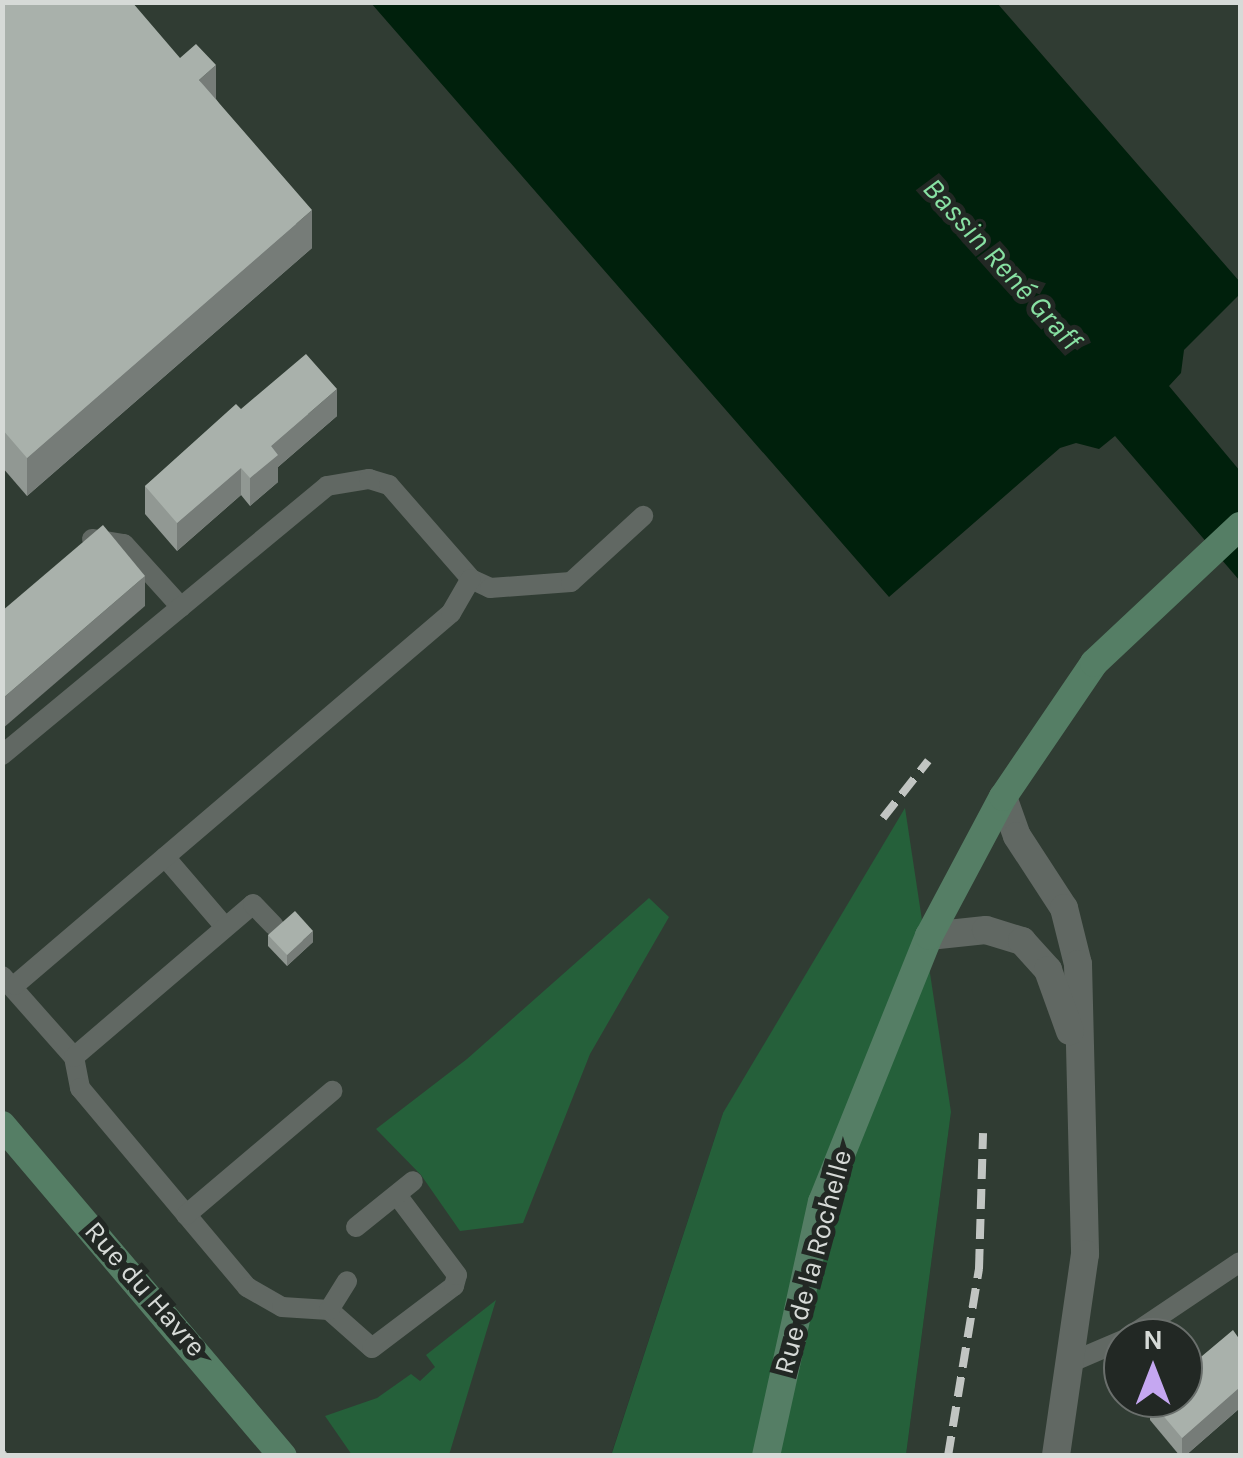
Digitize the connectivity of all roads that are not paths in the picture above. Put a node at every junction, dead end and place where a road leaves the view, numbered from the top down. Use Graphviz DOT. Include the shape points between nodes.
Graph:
graph roads {
  1 [pos="643,516"];
  2 [pos="1240,526"];
  3 [pos="73,551"];
  4 [pos="471,580"];
  5 [pos="180,607"];
  6 [pos="2,755"];
  7 [pos="1004,798"];
  8 [pos="166,857"];
  9 [pos="274,926"];
  10 [pos="225,927"];
  11 [pos="923,948"];
  12 [pos="9,981"];
  13 [pos="1076,1053"];
  14 [pos="74,1057"];
  15 [pos="332,1091"];
  16 [pos="2,1126"];
  17 [pos="186,1215"];
  18 [pos="356,1227"];
  19 [pos="1240,1262"];
  20 [pos="347,1281"];
  21 [pos="329,1310"];
  22 [pos="1156,1318"];
  23 [pos="1103,1348"];
  24 [pos="1074,1361"];
  25 [pos="283,1456"];
  26 [pos="766,1456"];
  27 [pos="1056,1456"];
  1 -- 4 [label="lane" via="571,582 518,590"];
  2 -- 7 [label="main road, Rue de la Rochelle" via="1094,663"];
  3 -- 5 [label="lane" via="87,539 124,544"];
  4 -- 5 [label="lane" via="389,485 344,480 327,486"];
  4 -- 8 [label="lane" via="451,614"];
  5 -- 6 [label="lane"];
  7 -- 11 [label="main road, Rue de la Rochelle"];
  7 -- 13 [label="street" via="1017,836 1064,908 1073,937"];
  8 -- 10 [label="lane"];
  8 -- 12 [label="lane"];
  9 -- 10 [label="lane" via="252,904"];
  10 -- 14 [label="lane"];
  11 -- 13 [label="street" via="986,930 1022,941 1048,970"];
  11 -- 26 [label="main road, Rue de la Rochelle" via="822,1202"];
  12 -- 14 [label="lane"];
  13 -- 24 [label="street" via="1085,1254"];
  14 -- 17 [label="lane" via="80,1088"];
  15 -- 17 [label="lane"];
  16 -- 25 [label="main road, Rue du Havre"];
  17 -- 21 [label="lane" via="247,1287 282,1307"];
  18 -- 21 [label="lane" via="405,1188 457,1274 454,1286 372,1348"];
  19 -- 22 [label="lane"];
  20 -- 21 [label="lane"];
  23 -- 24 [label="lane"];
  24 -- 27 [label="street"];
}
